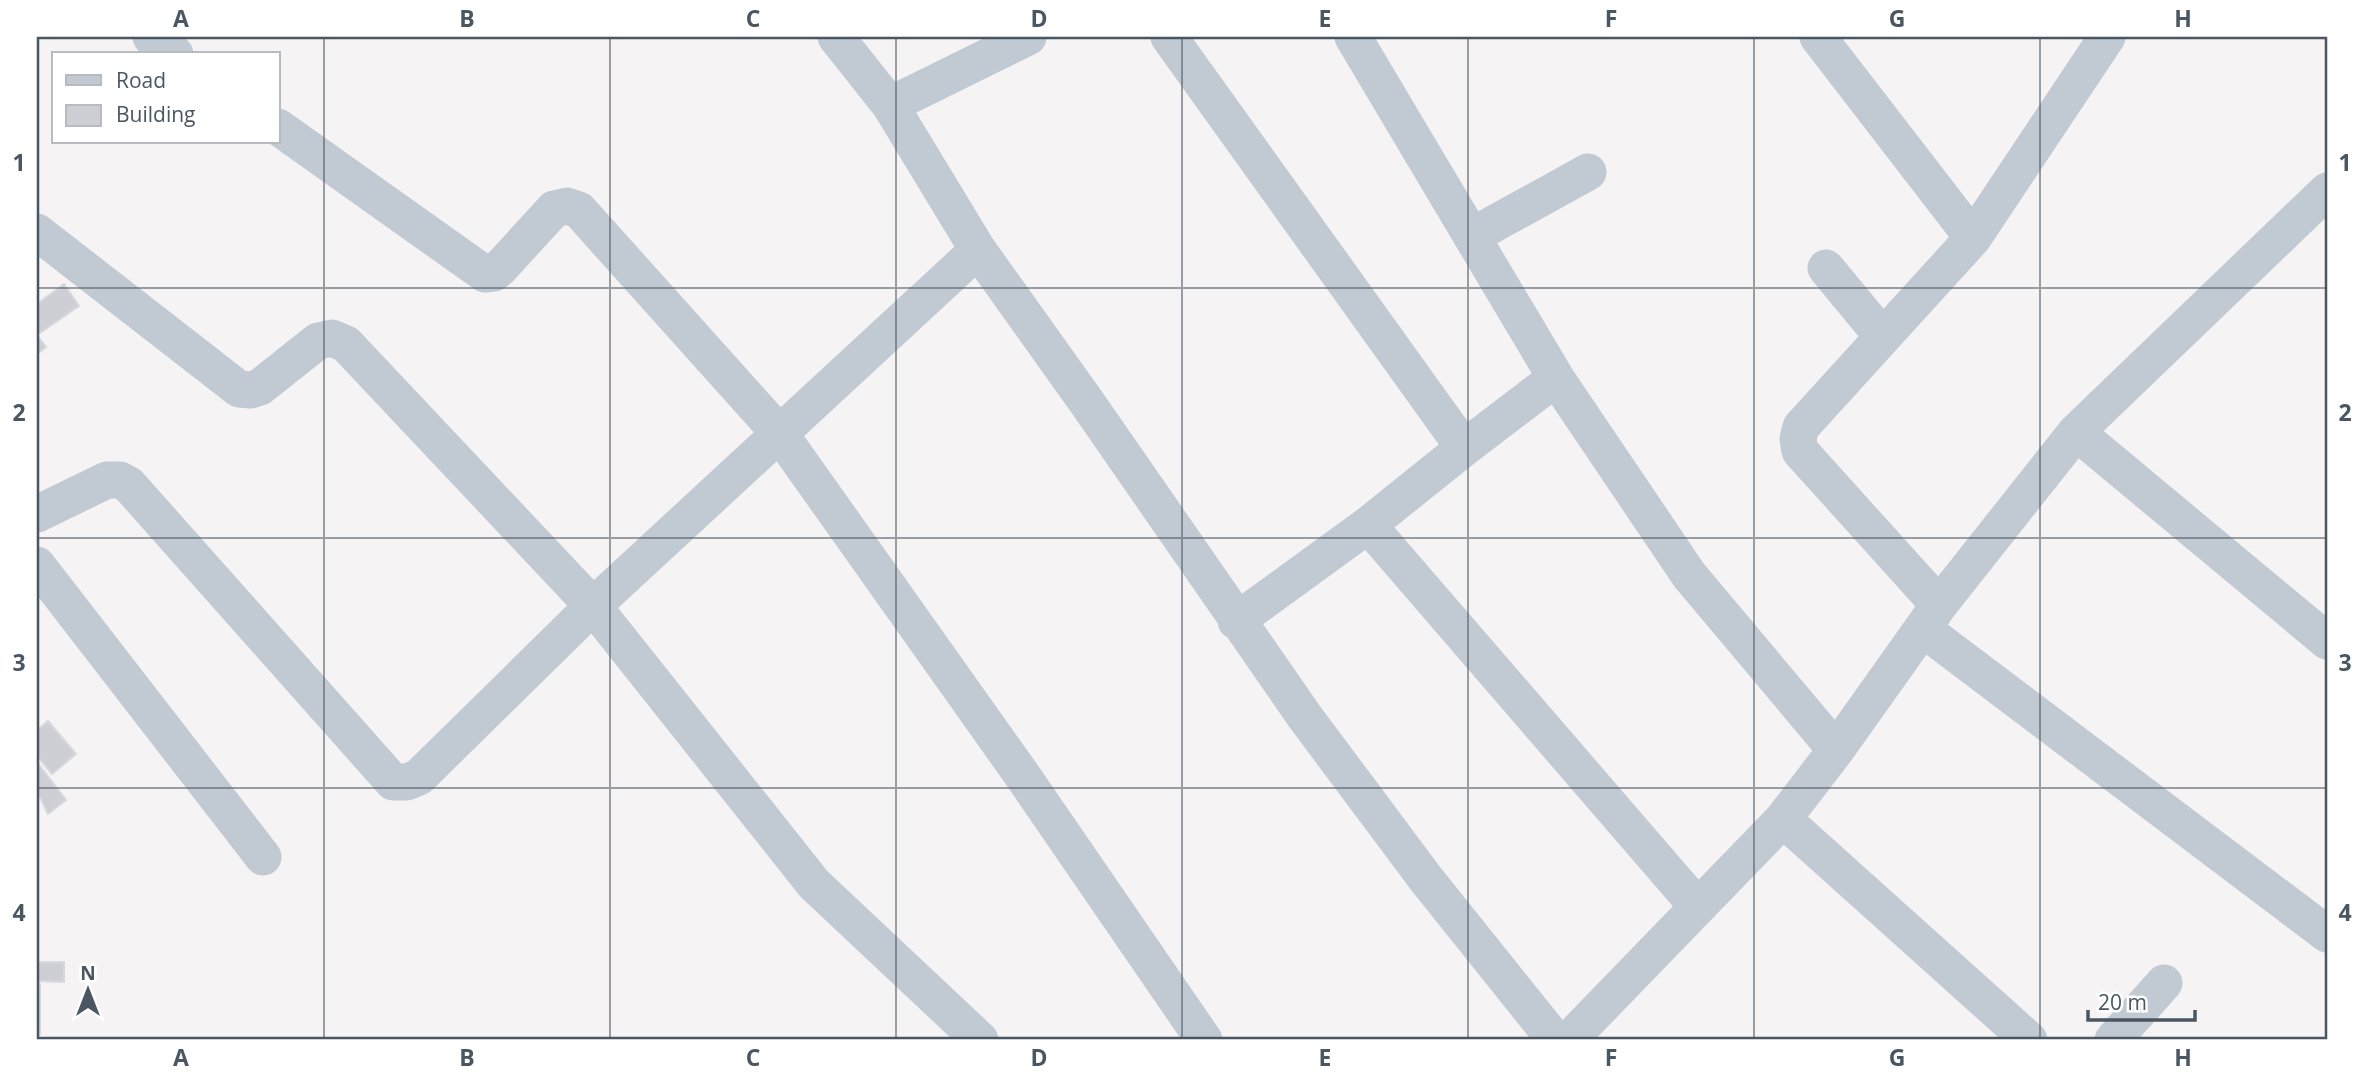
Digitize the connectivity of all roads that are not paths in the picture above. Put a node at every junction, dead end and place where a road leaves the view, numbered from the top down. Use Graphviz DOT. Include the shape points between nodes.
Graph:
graph roads {
  1 [pos="151,37"];
  2 [pos="836,37"];
  3 [pos="1028,37"];
  4 [pos="1170,37"];
  5 [pos="1353,37"];
  6 [pos="1818,37"];
  7 [pos="2107,37"];
  8 [pos="172,52"];
  9 [pos="890,105"];
  10 [pos="280,128"];
  11 [pos="1588,172"];
  12 [pos="2327,191"];
  13 [pos="37,232"];
  14 [pos="1472,236"];
  15 [pos="1973,238"];
  16 [pos="978,250"];
  17 [pos="1826,268"];
  18 [pos="1884,337"];
  19 [pos="1556,378"];
  20 [pos="2076,432"];
  21 [pos="780,434"];
  22 [pos="1464,448"];
  23 [pos="37,514"];
  24 [pos="1368,525"];
  25 [pos="37,565"];
  26 [pos="593,606"];
  27 [pos="1931,617"];
  28 [pos="1236,621"];
  29 [pos="2320,622"];
  30 [pos="1836,750"];
  31 [pos="1783,818"];
  32 [pos="263,857"];
  33 [pos="1697,906"];
  34 [pos="2327,934"];
  35 [pos="2164,983"];
  36 [pos="979,1040"];
  37 [pos="1204,1040"];
  38 [pos="1555,1040"];
  39 [pos="1569,1040"];
  40 [pos="2029,1040"];
  41 [pos="2113,1040"];
  1 -- 8 [label="street"];
  2 -- 9 [label="street"];
  3 -- 9 [label="street"];
  4 -- 22 [label="street"];
  5 -- 14 [label="street"];
  6 -- 15 [label="street"];
  7 -- 15 [label="street"];
  9 -- 16 [label="street"];
  10 -- 21 [label="street" via="485,274 500,268 554,209 579,210"];
  11 -- 14 [label="street"];
  12 -- 20 [label="street"];
  13 -- 26 [label="street" via="239,389 260,387 318,341 332,338 346,344"];
  14 -- 19 [label="street"];
  15 -- 18 [label="street"];
  16 -- 21 [label="street"];
  16 -- 28 [label="street"];
  17 -- 18 [label="street"];
  18 -- 27 [label="street" via="1801,427 1800,451"];
  19 -- 22 [label="street"];
  19 -- 30 [label="street" via="1689,575"];
  20 -- 27 [label="street"];
  20 -- 29 [label="street"];
  21 -- 26 [label="street"];
  21 -- 37 [label="street"];
  22 -- 24 [label="street"];
  23 -- 26 [label="street" via="107,480 129,485 393,782 419,777"];
  24 -- 28 [label="street"];
  24 -- 33 [label="street"];
  25 -- 32 [label="street"];
  26 -- 36 [label="street" via="814,884"];
  27 -- 30 [label="street"];
  27 -- 34 [label="street"];
  28 -- 38 [label="street" via="1426,880"];
  30 -- 31 [label="street"];
  31 -- 33 [label="street"];
  31 -- 40 [label="street"];
  33 -- 39 [label="street"];
  35 -- 41 [label="street"];
}
